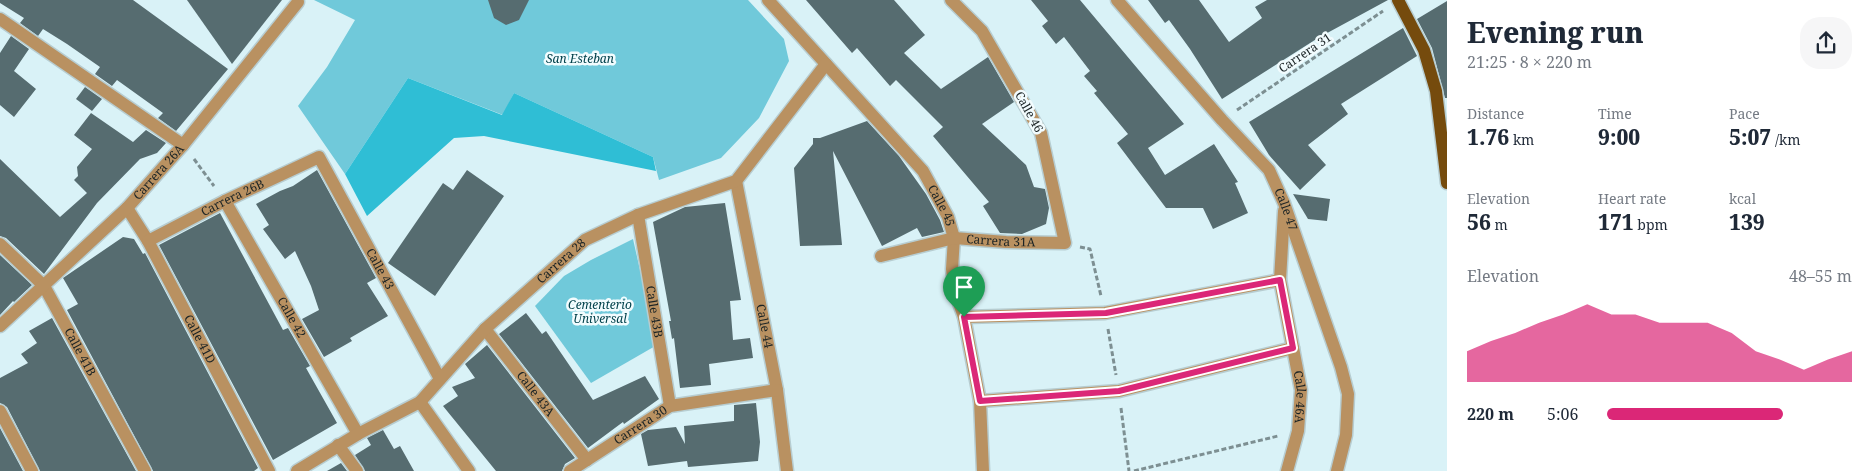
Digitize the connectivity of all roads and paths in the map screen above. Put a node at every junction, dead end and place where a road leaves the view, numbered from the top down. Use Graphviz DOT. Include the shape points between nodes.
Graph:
graph roads {
  1 [pos="768,0"];
  2 [pos="951,0"];
  3 [pos="1117,0"];
  4 [pos="1398,0"];
  5 [pos="298,2"];
  6 [pos="1,22"];
  7 [pos="826,64"];
  8 [pos="1222,120"];
  9 [pos="183,145"];
  10 [pos="319,156"];
  11 [pos="736,180"];
  12 [pos="1447,183"];
  13 [pos="225,200"];
  14 [pos="1284,203"];
  15 [pos="127,208"];
  16 [pos="638,215"];
  17 [pos="954,238"];
  18 [pos="148,241"];
  19 [pos="1065,243"];
  20 [pos="0,244"];
  21 [pos="1090,249"];
  22 [pos="881,256"];
  23 [pos="1280,280"];
  24 [pos="44,286"];
  25 [pos="1106,313"];
  26 [pos="964,317"];
  27 [pos="0,326"];
  28 [pos="485,329"];
  29 [pos="1293,348"];
  30 [pos="440,379"];
  31 [pos="776,390"];
  32 [pos="1119,391"];
  33 [pos="980,401"];
  34 [pos="420,402"];
  35 [pos="670,406"];
  36 [pos="0,410"];
  37 [pos="1298,431"];
  38 [pos="358,434"];
  39 [pos="338,445"];
  40 [pos="587,460"];
  41 [pos="32,471"];
  42 [pos="145,471"];
  43 [pos="269,471"];
  44 [pos="297,471"];
  45 [pos="357,471"];
  46 [pos="469,471"];
  47 [pos="570,471"];
  48 [pos="787,471"];
  49 [pos="983,471"];
  50 [pos="1129,471"];
  51 [pos="1134,471"];
  52 [pos="1287,471"];
  53 [pos="1337,471"];
  1 -- 7 [label="street, Calle 45"];
  2 -- 19 [label="street, Calle 46" via="982,31 1042,133"];
  3 -- 8 [label="street, Calle 47"];
  4 -- 8 [label="path, Carrera 31"];
  4 -- 12 [label="main road" via="1424,50 1436,91"];
  5 -- 9 [label="street, Carrera 26A"];
  6 -- 9 [label="street"];
  7 -- 11 [label="street"];
  7 -- 17 [label="street, Calle 45" via="923,170 948,217"];
  8 -- 14 [label="street, Calle 47" via="1269,170"];
  9 -- 13 [label="path"];
  9 -- 15 [label="street, Carrera 26A"];
  10 -- 13 [label="street, Carrera 26B"];
  10 -- 30 [label="street, Calle 43"];
  11 -- 16 [label="street, Carrera 28"];
  11 -- 31 [label="street, Calle 44"];
  13 -- 18 [label="street, Carrera 26B"];
  13 -- 38 [label="street, Calle 42"];
  14 -- 23 [label="street, Calle 46A"];
  14 -- 53 [label="street, Calle 47" via="1348,394 1346,435"];
  15 -- 18 [label="street, Calle 41D"];
  15 -- 24 [label="street, Carrera 26A"];
  16 -- 28 [label="street, Carrera 28" via="584,240"];
  16 -- 35 [label="street, Calle 43B"];
  17 -- 19 [label="street, Carrera 31A"];
  17 -- 22 [label="street, Carrera 31A"];
  17 -- 26 [label="street, Calle 45" via="952,268 955,292"];
  18 -- 43 [label="street, Calle 41D"];
  20 -- 24 [label="street, Calle 41B"];
  21 -- 25 [label="path"];
  23 -- 25 [label="street"];
  23 -- 29 [label="street, Calle 46A"];
  24 -- 27 [label="street, Carrera 26A"];
  24 -- 42 [label="street, Calle 41B"];
  25 -- 26 [label="street"];
  25 -- 32 [label="path"];
  26 -- 33 [label="street, Calle 45"];
  28 -- 30 [label="street, Carrera 28"];
  28 -- 40 [label="street, Calle 43A"];
  29 -- 32 [label="street"];
  29 -- 37 [label="street, Calle 46A" via="1300,390"];
  30 -- 34 [label="street, Carrera 28"];
  31 -- 35 [label="street, Carrera 30"];
  31 -- 48 [label="street, Calle 44"];
  32 -- 33 [label="street"];
  32 -- 50 [label="path"];
  33 -- 49 [label="street, Calle 45"];
  34 -- 38 [label="street, Carrera 28"];
  34 -- 46 [label="street"];
  35 -- 40 [label="street, Carrera 30"];
  36 -- 41 [label="street"];
  37 -- 51 [label="path"];
  37 -- 52 [label="street, Calle 46A"];
  38 -- 39 [label="street, Carrera 28"];
  39 -- 44 [label="street, Carrera 28"];
  39 -- 45 [label="street"];
  40 -- 47 [label="street, Carrera 30"];
}
